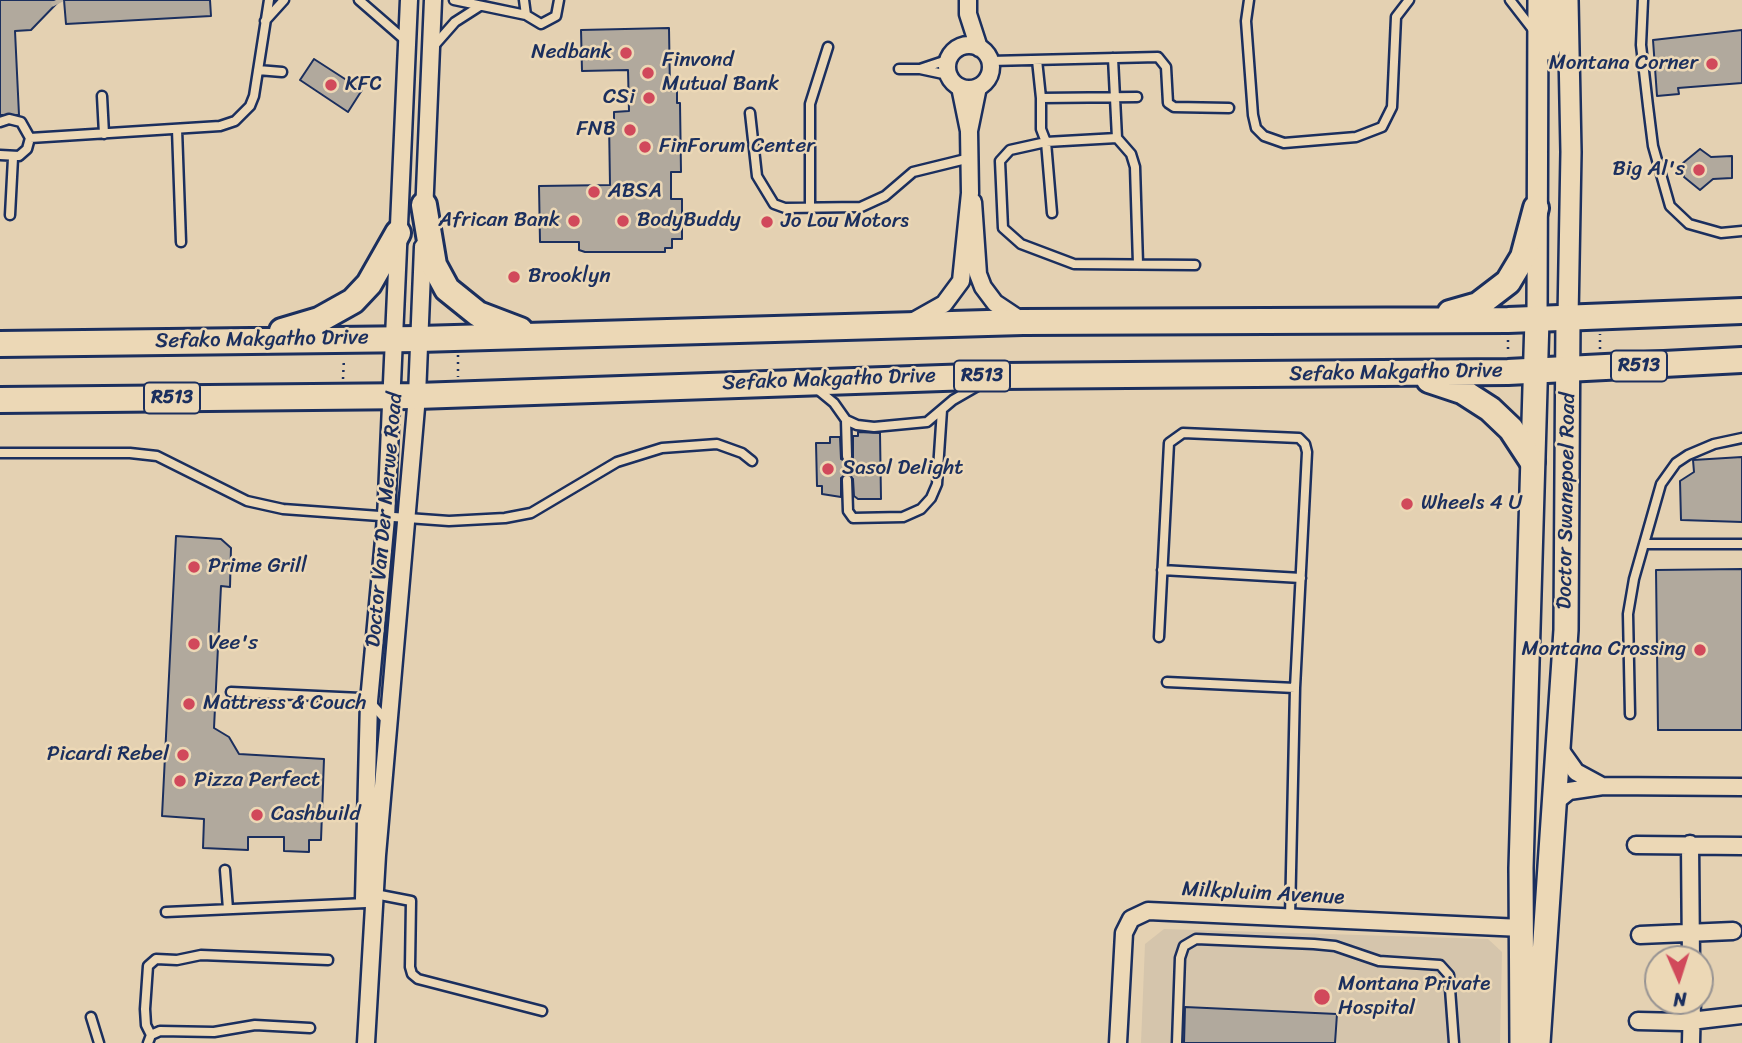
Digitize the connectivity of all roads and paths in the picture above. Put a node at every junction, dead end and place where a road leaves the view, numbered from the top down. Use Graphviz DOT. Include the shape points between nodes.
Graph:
graph roads {
  1 [pos="269,0"];
  2 [pos="284,0"];
  3 [pos="359,0"];
  4 [pos="409,0"];
  5 [pos="433,0"];
  6 [pos="454,0"];
  7 [pos="524,0"];
  8 [pos="559,0"];
  9 [pos="1249,0"];
  10 [pos="1409,0"];
  11 [pos="1510,0"];
  12 [pos="1538,0"];
  13 [pos="1552,0"];
  14 [pos="1568,0"];
  15 [pos="1643,0"];
  16 [pos="481,6"];
  17 [pos="968,7"];
  18 [pos="526,15"];
  19 [pos="263,23"];
  20 [pos="1538,36"];
  21 [pos="407,42"];
  22 [pos="828,47"];
  23 [pos="979,48"];
  24 [pos="431,49"];
  25 [pos="1113,58"];
  26 [pos="1037,60"];
  27 [pos="951,61"];
  28 [pos="990,61"];
  29 [pos="900,69"];
  30 [pos="920,69"];
  31 [pos="258,70"];
  32 [pos="282,72"];
  33 [pos="960,87"];
  34 [pos="978,87"];
  35 [pos="102,96"];
  36 [pos="1137,97"];
  37 [pos="1041,98"];
  38 [pos="1114,98"];
  39 [pos="1229,108"];
  40 [pos="750,113"];
  41 [pos="0,122"];
  42 [pos="177,129"];
  43 [pos="969,131"];
  44 [pos="1538,131"];
  45 [pos="104,134"];
  46 [pos="30,138"];
  47 [pos="1117,138"];
  48 [pos="1046,142"];
  49 [pos="0,155"];
  50 [pos="13,158"];
  51 [pos="970,158"];
  52 [pos="970,193"];
  53 [pos="424,205"];
  54 [pos="810,208"];
  55 [pos="1536,208"];
  56 [pos="1052,213"];
  57 [pos="10,215"];
  58 [pos="1742,231"];
  59 [pos="398,233"];
  60 [pos="181,242"];
  61 [pos="1138,264"];
  62 [pos="1195,265"];
  63 [pos="1742,311"];
  64 [pos="1600,317"];
  65 [pos="1568,318"];
  66 [pos="1537,319"];
  67 [pos="1508,320"];
  68 [pos="1398,321"];
  69 [pos="1023,322"];
  70 [pos="907,325"];
  71 [pos="541,336"];
  72 [pos="458,338"];
  73 [pos="393,339"];
  74 [pos="419,339"];
  75 [pos="244,340"];
  76 [pos="344,340"];
  77 [pos="0,344"];
  78 [pos="1742,360"];
  79 [pos="1599,368"];
  80 [pos="1568,369"];
  81 [pos="1536,370"];
  82 [pos="1508,372"];
  83 [pos="1391,374"];
  84 [pos="1001,376"];
  85 [pos="803,381"];
  86 [pos="458,394"];
  87 [pos="343,396"];
  88 [pos="391,396"];
  89 [pos="417,396"];
  90 [pos="0,400"];
  91 [pos="942,410"];
  92 [pos="846,420"];
  93 [pos="1742,438"];
  94 [pos="0,453"];
  95 [pos="847,456"];
  96 [pos="752,461"];
  97 [pos="1532,461"];
  98 [pos="847,480"];
  99 [pos="386,518"];
  100 [pos="405,520"];
  101 [pos="1644,544"];
  102 [pos="1742,544"];
  103 [pos="1162,570"];
  104 [pos="1301,578"];
  105 [pos="1159,638"];
  106 [pos="1564,668"];
  107 [pos="1167,681"];
  108 [pos="1295,688"];
  109 [pos="231,692"];
  110 [pos="369,701"];
  111 [pos="1630,714"];
  112 [pos="391,725"];
  113 [pos="1559,748"];
  114 [pos="1603,786"];
  115 [pos="1742,787"];
  116 [pos="1554,803"];
  117 [pos="1690,844"];
  118 [pos="1636,845"];
  119 [pos="1742,846"];
  120 [pos="225,870"];
  121 [pos="371,900"];
  122 [pos="228,909"];
  123 [pos="166,912"];
  124 [pos="1290,916"];
  125 [pos="1522,928"];
  126 [pos="1733,931"];
  127 [pos="1691,933"];
  128 [pos="1640,935"];
  129 [pos="1691,945"];
  130 [pos="328,960"];
  131 [pos="542,1011"];
  132 [pos="1692,1015"];
  133 [pos="1742,1015"];
  134 [pos="91,1017"];
  135 [pos="1692,1020"];
  136 [pos="1637,1021"];
  137 [pos="310,1028"];
  138 [pos="150,1039"];
  139 [pos="99,1043"];
  140 [pos="357,1043"];
  141 [pos="366,1043"];
  142 [pos="1118,1043"];
  143 [pos="1177,1043"];
  144 [pos="1454,1043"];
  145 [pos="1522,1043"];
  146 [pos="1538,1043"];
  147 [pos="1691,1043"];
  1 -- 19 [label="lane"];
  2 -- 19 [label="lane"];
  3 -- 21 [label="lane"];
  4 -- 21 [label="street, Doctor Van Der Merwe Road"];
  5 -- 24 [label="street, Doctor Van Der Merwe Road"];
  6 -- 16 [label="lane"];
  7 -- 18 [label="lane"];
  8 -- 18 [label="lane" via="559,11 547,23 535,23"];
  9 -- 10 [label="lane" via="1246,22 1256,128 1284,143 1356,137 1382,127 1392,107 1396,17"];
  11 -- 20 [label="lane"];
  12 -- 20 [label="street, Doctor Swanepoel Road"];
  13 -- 44 [label="street"];
  14 -- 65 [label="street, Doctor Swanepoel Road"];
  15 -- 58 [label="lane" via="1640,46 1653,146 1670,206 1689,224 1721,233"];
  16 -- 18 [label="lane"];
  16 -- 24 [label="lane" via="455,22"];
  17 -- 23 [label="street"];
  17 -- 27 [label="street"];
  19 -- 31 [label="lane"];
  20 -- 44 [label="street, Doctor Swanepoel Road"];
  21 -- 59 [label="street, Doctor Van Der Merwe Road"];
  22 -- 54 [label="lane" via="810,104"];
  23 -- 27 [label="street" via="968,45"];
  23 -- 28 [label="street"];
  24 -- 53 [label="street, Doctor Van Der Merwe Road"];
  25 -- 26 [label="lane"];
  25 -- 38 [label="lane"];
  25 -- 39 [label="lane" via="1158,57 1163,61 1168,103 1174,107"];
  26 -- 28 [label="lane"];
  26 -- 37 [label="lane"];
  27 -- 30 [label="lane"];
  27 -- 30 [label="lane"];
  27 -- 33 [label="street"];
  28 -- 34 [label="street" via="990,73"];
  29 -- 30 [label="lane"];
  31 -- 32 [label="lane"];
  31 -- 42 [label="lane" via="254,96 243,115 220,126"];
  33 -- 34 [label="street"];
  33 -- 43 [label="street"];
  34 -- 43 [label="street"];
  35 -- 45 [label="lane"];
  36 -- 38 [label="lane"];
  37 -- 38 [label="lane"];
  37 -- 48 [label="lane" via="1041,130"];
  38 -- 47 [label="lane"];
  40 -- 54 [label="lane" via="757,176 764,191 774,204"];
  41 -- 46 [label="lane" via="21,122"];
  42 -- 45 [label="lane"];
  42 -- 60 [label="lane"];
  43 -- 51 [label="street"];
  44 -- 55 [label="street, Doctor Swanepoel Road"];
  45 -- 46 [label="lane"];
  46 -- 50 [label="lane" via="23,153"];
  47 -- 48 [label="lane"];
  47 -- 61 [label="lane" via="1135,167"];
  48 -- 56 [label="lane"];
  48 -- 61 [label="lane" via="1003,155 1000,161 1003,228 1021,244 1074,264"];
  49 -- 50 [label="lane"];
  50 -- 57 [label="lane"];
  51 -- 52 [label="street"];
  51 -- 54 [label="lane" via="913,172 874,203"];
  52 -- 69 [label="street" via="983,287 995,303"];
  52 -- 70 [label="street" via="959,286 944,304"];
  53 -- 71 [label="main road" via="434,265 447,289 491,321"];
  53 -- 74 [label="street, Doctor Van Der Merwe Road"];
  55 -- 66 [label="street, Doctor Swanepoel Road"];
  55 -- 68 [label="main road" via="1520,263 1497,293 1461,311"];
  59 -- 73 [label="street, Doctor Van Der Merwe Road"];
  59 -- 75 [label="main road" via="366,288 344,308 311,323"];
  61 -- 62 [label="lane"];
  63 -- 64 [label="main road, Sefako Makgatho Drive"];
  64 -- 65 [label="main road, Sefako Makgatho Drive"];
  64 -- 79 [label="path"];
  65 -- 66 [label="main road, Sefako Makgatho Drive"];
  65 -- 80 [label="main road, Doctor Swanepoel Road"];
  66 -- 67 [label="main road, Sefako Makgatho Drive"];
  66 -- 81 [label="main road, Doctor Swanepoel Road"];
  67 -- 68 [label="main road, Sefako Makgatho Drive"];
  67 -- 82 [label="path"];
  68 -- 69 [label="main road, Sefako Makgatho Drive"];
  69 -- 70 [label="main road, Sefako Makgatho Drive"];
  70 -- 71 [label="main road, Sefako Makgatho Drive"];
  71 -- 72 [label="main road, Sefako Makgatho Drive"];
  72 -- 74 [label="main road, Sefako Makgatho Drive"];
  72 -- 86 [label="path"];
  73 -- 74 [label="main road, Sefako Makgatho Drive"];
  73 -- 76 [label="main road, Sefako Makgatho Drive"];
  73 -- 88 [label="street, Doctor Van Der Merwe Road"];
  74 -- 89 [label="street, Doctor Van Der Merwe Road"];
  75 -- 76 [label="main road, Sefako Makgatho Drive"];
  75 -- 77 [label="main road, Sefako Makgatho Drive"];
  76 -- 87 [label="path"];
  78 -- 79 [label="main road, Sefako Makgatho Drive / R513"];
  79 -- 80 [label="main road, Sefako Makgatho Drive / R513"];
  80 -- 81 [label="main road, Sefako Makgatho Drive / R513"];
  80 -- 106 [label="main road, Doctor Swanepoel Road"];
  81 -- 82 [label="main road, Sefako Makgatho Drive / R513"];
  81 -- 97 [label="main road, Doctor Swanepoel Road"];
  82 -- 83 [label="main road, Sefako Makgatho Drive / R513"];
  83 -- 84 [label="main road, Sefako Makgatho Drive / R513"];
  83 -- 97 [label="main road" via="1439,382 1468,394 1507,425"];
  84 -- 85 [label="main road, Sefako Makgatho Drive / R513"];
  84 -- 91 [label="lane" via="967,391"];
  85 -- 86 [label="main road, Sefako Makgatho Drive / R513"];
  85 -- 92 [label="lane" via="829,398"];
  86 -- 89 [label="main road, Sefako Makgatho Drive / R513"];
  87 -- 88 [label="main road, Sefako Makgatho Drive / R513"];
  87 -- 90 [label="main road, Sefako Makgatho Drive / R513"];
  88 -- 89 [label="main road, Sefako Makgatho Drive / R513"];
  88 -- 99 [label="street, Doctor Van Der Merwe Road"];
  89 -- 100 [label="street, Doctor Van Der Merwe Road"];
  91 -- 92 [label="lane" via="916,425 868,427"];
  91 -- 98 [label="lane" via="937,484 920,509 903,517 853,517 848,511"];
  92 -- 95 [label="lane"];
  93 -- 101 [label="lane" via="1714,444 1676,463 1661,484"];
  94 -- 99 [label="lane" via="157,456 247,501 283,509"];
  96 -- 100 [label="lane" via="717,444 662,448 617,462 531,513 505,518"];
  97 -- 125 [label="main road, Doctor Swanepoel Road"];
  99 -- 100 [label="lane"];
  99 -- 110 [label="street, Doctor Van Der Merwe Road"];
  100 -- 112 [label="street, Doctor Van Der Merwe Road"];
  101 -- 102 [label="lane"];
  101 -- 111 [label="lane" via="1628,614"];
  103 -- 104 [label="lane"];
  103 -- 104 [label="lane" via="1168,443 1183,433 1298,438 1307,452"];
  103 -- 105 [label="lane"];
  104 -- 108 [label="lane"];
  106 -- 113 [label="main road, Doctor Swanepoel Road"];
  106 -- 125 [label="main road" via="1555,701 1535,918 1533,925"];
  107 -- 108 [label="lane"];
  108 -- 124 [label="lane"];
  109 -- 110 [label="lane"];
  110 -- 112 [label="lane"];
  110 -- 121 [label="street, Doctor Van Der Merwe Road"];
  112 -- 121 [label="street, Doctor Van Der Merwe Road"];
  113 -- 114 [label="street" via="1576,772"];
  113 -- 116 [label="main road, Doctor Swanepoel Road"];
  114 -- 115 [label="street"];
  114 -- 116 [label="street" via="1569,791"];
  116 -- 146 [label="main road, Doctor Swanepoel Road"];
  117 -- 118 [label="street"];
  117 -- 119 [label="street"];
  117 -- 127 [label="street"];
  120 -- 122 [label="lane"];
  121 -- 122 [label="lane"];
  121 -- 131 [label="lane" via="411,901 410,967 418,979"];
  121 -- 140 [label="street, Doctor Van Der Merwe Road"];
  121 -- 141 [label="street, Doctor Van Der Merwe Road"];
  122 -- 123 [label="lane"];
  124 -- 125 [label="street, Milkpluim Avenue"];
  124 -- 142 [label="street, Milkpluim Avenue" via="1138,914 1124,933"];
  125 -- 145 [label="main road, Doctor Swanepoel Road"];
  126 -- 127 [label="street"];
  127 -- 128 [label="street"];
  127 -- 129 [label="street"];
  130 -- 138 [label="lane" via="201,955 156,959 148,965 145,1009"];
  132 -- 135 [label="street"];
  133 -- 135 [label="street"];
  134 -- 139 [label="lane"];
  135 -- 136 [label="street"];
  135 -- 147 [label="street"];
  137 -- 138 [label="lane" via="255,1025 214,1032 160,1031"];
  143 -- 144 [label="lane" via="1180,958 1184,946 1196,939 1335,946 1379,961 1440,965 1450,975"];
}
